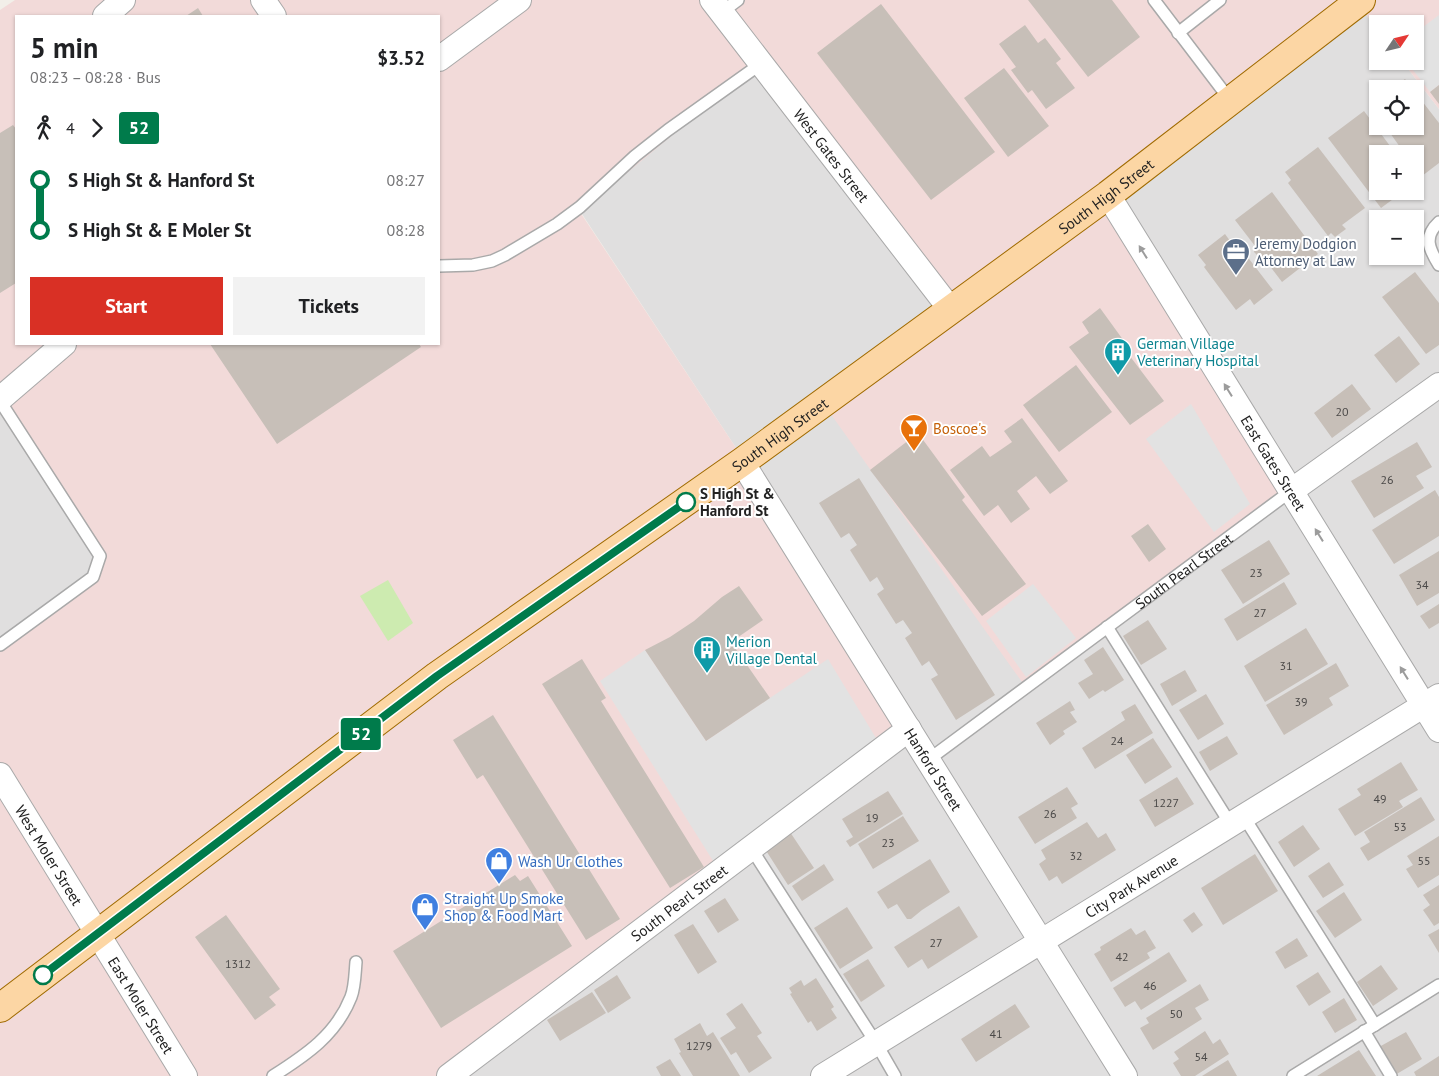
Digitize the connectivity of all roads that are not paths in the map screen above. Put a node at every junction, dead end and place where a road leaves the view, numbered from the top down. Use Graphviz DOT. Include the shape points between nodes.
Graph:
graph roads {
  1 [pos="123,0"];
  2 [pos="263,0"];
  3 [pos="519,0"];
  4 [pos="1154,0"];
  5 [pos="1220,0"];
  6 [pos="724,4"];
  7 [pos="1351,5"];
  8 [pos="106,15"];
  9 [pos="273,15"];
  10 [pos="1178,33"];
  11 [pos="440,58"];
  12 [pos="762,63"];
  13 [pos="1231,101"];
  14 [pos="1108,195"];
  15 [pos="1439,222"];
  16 [pos="1439,265"];
  17 [pos="440,266"];
  18 [pos="951,310"];
  19 [pos="63,345"];
  20 [pos="1439,385"];
  21 [pos="0,400"];
  22 [pos="742,462"];
  23 [pos="1291,491"];
  24 [pos="1107,627"];
  25 [pos="0,645"];
  26 [pos="1432,701"];
  27 [pos="909,729"];
  28 [pos="1439,730"];
  29 [pos="928,760"];
  30 [pos="0,775"];
  31 [pos="1238,821"];
  32 [pos="752,848"];
  33 [pos="98,934"];
  34 [pos="1042,942"];
  35 [pos="356,962"];
  36 [pos="1439,985"];
  37 [pos="0,1008"];
  38 [pos="1375,1025"];
  39 [pos="1364,1031"];
  40 [pos="876,1043"];
  41 [pos="185,1076"];
  42 [pos="273,1076"];
  43 [pos="449,1076"];
  44 [pos="823,1076"];
  45 [pos="895,1076"];
  46 [pos="1125,1076"];
  47 [pos="1293,1076"];
  48 [pos="1391,1076"];
  1 -- 8 [label="street"];
  2 -- 9 [label="street"];
  3 -- 11 [label="street"];
  4 -- 10 [label="lane"];
  5 -- 10 [label="lane"];
  6 -- 12 [label="street, West Gates Street"];
  7 -- 13 [label="main road, South High Street"];
  10 -- 13 [label="lane"];
  12 -- 17 [label="lane" via="649,145 557,224 492,261"];
  12 -- 18 [label="street, West Gates Street"];
  13 -- 14 [label="main road, South High Street"];
  14 -- 18 [label="main road, South High Street"];
  23 -- 14 [label="street, East Gates Street, one-way"];
  15 -- 16 [label="lane" via="1431,232 1429,248"];
  18 -- 22 [label="main road, South High Street"];
  19 -- 21 [label="street"];
  20 -- 23 [label="street, South Pearl Street"];
  21 -- 25 [label="lane" via="100,556 93,577"];
  22 -- 27 [label="street, Hanford Street"];
  22 -- 33 [label="main road, South High Street" via="437,676"];
  23 -- 24 [label="lane, South Pearl Street"];
  26 -- 23 [label="street, East Gates Street, one-way"];
  24 -- 29 [label="lane, South Pearl Street"];
  24 -- 31 [label="lane"];
  26 -- 28 [label="street, East Gates Street"];
  26 -- 31 [label="street, City Park Avenue"];
  27 -- 29 [label="street, Hanford Street"];
  27 -- 32 [label="street, South Pearl Street"];
  29 -- 34 [label="street, Hanford Street"];
  30 -- 33 [label="street, West Moler Street"];
  31 -- 34 [label="street, City Park Avenue"];
  31 -- 38 [label="lane"];
  32 -- 40 [label="lane"];
  32 -- 43 [label="street, South Pearl Street"];
  33 -- 37 [label="main road, South High Street"];
  33 -- 41 [label="street, East Moler Street"];
  34 -- 40 [label="street, City Park Avenue"];
  34 -- 46 [label="street, Hanford Street"];
  35 -- 42 [label="lane" via="352,996 334,1027 308,1053"];
  36 -- 38 [label="lane"];
  38 -- 39 [label="lane"];
  39 -- 47 [label="lane"];
  39 -- 48 [label="lane"];
  40 -- 44 [label="street, City Park Avenue"];
  40 -- 45 [label="lane"];
}
